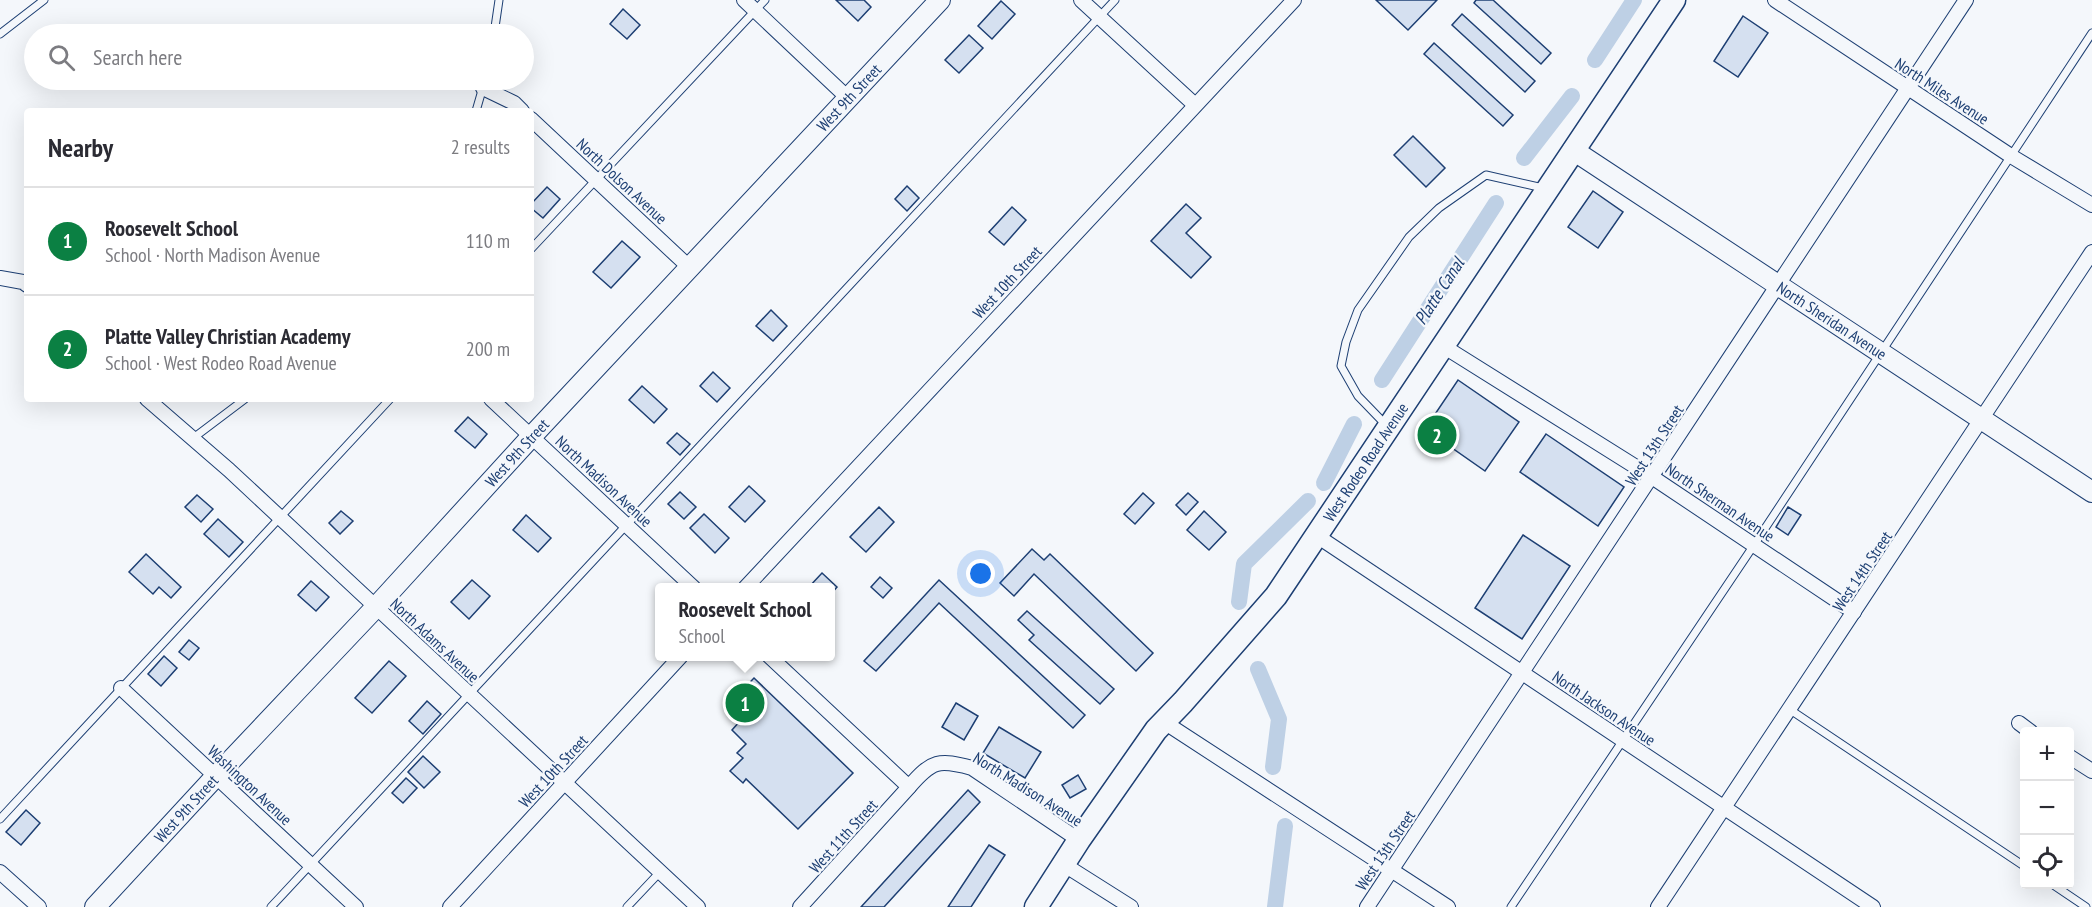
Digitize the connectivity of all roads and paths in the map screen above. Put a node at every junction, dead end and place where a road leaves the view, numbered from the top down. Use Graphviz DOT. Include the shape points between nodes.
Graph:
graph roads {
  1 [pos="44,0"];
  2 [pos="499,0"];
  3 [pos="744,0"];
  4 [pos="765,0"];
  5 [pos="940,0"];
  6 [pos="1081,0"];
  7 [pos="1115,0"];
  8 [pos="1294,0"];
  9 [pos="1674,0"];
  10 [pos="1775,0"];
  11 [pos="1966,0"];
  12 [pos="755,11"];
  13 [pos="1100,17"];
  14 [pos="495,24"];
  15 [pos="2092,33"];
  16 [pos="0,34"];
  17 [pos="1908,88"];
  18 [pos="482,90"];
  19 [pos="493,90"];
  20 [pos="849,99"];
  21 [pos="1195,105"];
  22 [pos="477,108"];
  23 [pos="519,108"];
  24 [pos="534,122"];
  25 [pos="1574,150"];
  26 [pos="2011,156"];
  27 [pos="597,180"];
  28 [pos="1548,189"];
  29 [pos="2092,205"];
  30 [pos="534,246"];
  31 [pos="2092,252"];
  32 [pos="690,268"];
  33 [pos="0,278"];
  34 [pos="24,283"];
  35 [pos="1779,285"];
  36 [pos="1443,346"];
  37 [pos="1881,352"];
  38 [pos="150,402"];
  39 [pos="241,402"];
  40 [pos="387,402"];
  41 [pos="494,402"];
  42 [pos="1982,419"];
  43 [pos="1389,427"];
  44 [pos="531,437"];
  45 [pos="192,439"];
  46 [pos="1652,477"];
  47 [pos="2092,492"];
  48 [pos="280,517"];
  49 [pos="627,525"];
  50 [pos="1317,536"];
  51 [pos="1754,545"];
  52 [pos="689,583"];
  53 [pos="750,583"];
  54 [pos="376,607"];
  55 [pos="1854,612"];
  56 [pos="677,661"];
  57 [pos="773,661"];
  58 [pos="1522,673"];
  59 [pos="121,688"];
  60 [pos="470,694"];
  61 [pos="1789,709"];
  62 [pos="1164,722"];
  63 [pos="2019,723"];
  64 [pos="2024,727"];
  65 [pos="1623,740"];
  66 [pos="2074,760"];
  67 [pos="2092,771"];
  68 [pos="216,776"];
  69 [pos="564,783"];
  70 [pos="909,787"];
  71 [pos="1724,808"];
  72 [pos="0,819"];
  73 [pos="1079,840"];
  74 [pos="2020,863"];
  75 [pos="1063,864"];
  76 [pos="311,865"];
  77 [pos="1391,870"];
  78 [pos="0,872"];
  79 [pos="660,872"];
  80 [pos="2058,889"];
  81 [pos="39,907"];
  82 [pos="95,907"];
  83 [pos="272,907"];
  84 [pos="356,907"];
  85 [pos="450,907"];
  86 [pos="627,907"];
  87 [pos="698,907"];
  88 [pos="800,907"];
  89 [pos="1036,907"];
  90 [pos="1131,907"];
  91 [pos="1367,907"];
  92 [pos="1448,907"];
  93 [pos="1511,907"];
  94 [pos="1659,907"];
  95 [pos="1873,907"];
  96 [pos="2086,907"];
  1 -- 16 [label="lane"];
  2 -- 14 [label="lane"];
  3 -- 12 [label="street"];
  4 -- 12 [label="lane"];
  5 -- 20 [label="street, West 9th Street"];
  6 -- 13 [label="street"];
  7 -- 13 [label="lane"];
  8 -- 21 [label="street, West 10th Street"];
  9 -- 25 [label="main road, West Rodeo Road Avenue"];
  10 -- 17 [label="street, North Miles Avenue"];
  11 -- 17 [label="street, West 13th Street"];
  12 -- 20 [label="street"];
  12 -- 27 [label="lane"];
  13 -- 21 [label="street"];
  13 -- 49 [label="lane"];
  15 -- 26 [label="lane"];
  17 -- 26 [label="street, North Miles Avenue"];
  17 -- 35 [label="street, West 13th Street"];
  18 -- 22 [label="lane"];
  19 -- 23 [label="street"];
  20 -- 32 [label="street, West 9th Street"];
  21 -- 53 [label="street, West 10th Street"];
  24 -- 27 [label="street, North Dolson Avenue"];
  25 -- 28 [label="main road, West Rodeo Road Avenue"];
  25 -- 35 [label="street, North Sheridan Avenue"];
  26 -- 29 [label="street, North Miles Avenue"];
  26 -- 37 [label="lane"];
  27 -- 30 [label="lane"];
  27 -- 32 [label="street, North Dolson Avenue"];
  28 -- 36 [label="main road, West Rodeo Road Avenue"];
  28 -- 43 [label="lane" via="1485,175 1439,208 1409,237 1358,310 1341,366 1358,396"];
  31 -- 42 [label="street, West 14th Street"];
  32 -- 44 [label="street, West 9th Street"];
  33 -- 34 [label="street"];
  35 -- 37 [label="street, North Sheridan Avenue"];
  35 -- 46 [label="street, West 13th Street"];
  36 -- 43 [label="main road, West Rodeo Road Avenue"];
  36 -- 46 [label="street, North Sherman Avenue"];
  37 -- 42 [label="street, North Sheridan Avenue"];
  37 -- 51 [label="lane"];
  38 -- 45 [label="street, North Adams Avenue"];
  39 -- 45 [label="lane"];
  40 -- 48 [label="lane"];
  41 -- 44 [label="street, North Madison Avenue"];
  42 -- 47 [label="street, North Sheridan Avenue"];
  42 -- 55 [label="street, West 14th Street"];
  43 -- 50 [label="main road, West Rodeo Road Avenue"];
  44 -- 49 [label="street, North Madison Avenue"];
  44 -- 54 [label="street, West 9th Street"];
  45 -- 48 [label="street, North Adams Avenue"];
  46 -- 51 [label="street, North Sherman Avenue"];
  46 -- 58 [label="street, West 13th Street"];
  48 -- 54 [label="street, North Adams Avenue"];
  48 -- 59 [label="lane"];
  49 -- 52 [label="street, North Madison Avenue"];
  49 -- 60 [label="lane"];
  50 -- 58 [label="street, North Jackson Avenue"];
  50 -- 62 [label="main road, West Rodeo Road Avenue" via="1276,597"];
  51 -- 55 [label="street, North Sherman Avenue"];
  51 -- 65 [label="lane"];
  54 -- 60 [label="street, North Adams Avenue"];
  54 -- 68 [label="street, West 9th Street"];
  55 -- 61 [label="street, West 14th Street"];
  56 -- 69 [label="street, West 10th Street"];
  57 -- 70 [label="street"];
  58 -- 65 [label="street, North Jackson Avenue"];
  58 -- 77 [label="street, West 13th Street"];
  59 -- 68 [label="street, Washington Avenue"];
  59 -- 72 [label="lane"];
  60 -- 69 [label="street, North Adams Avenue"];
  60 -- 76 [label="lane"];
  61 -- 71 [label="street, West 14th Street"];
  61 -- 74 [label="lane"];
  62 -- 73 [label="main road, West Rodeo Road Avenue"];
  62 -- 77 [label="street"];
  63 -- 64 [label="street"];
  65 -- 71 [label="street, North Jackson Avenue"];
  65 -- 93 [label="lane"];
  66 -- 67 [label="street"];
  68 -- 76 [label="street, Washington Avenue"];
  68 -- 82 [label="street, West 9th Street"];
  69 -- 79 [label="street, North Adams Avenue"];
  69 -- 85 [label="street, West 10th Street"];
  70 -- 73 [label="street, North Madison Avenue" via="936,763 951,762 972,768"];
  70 -- 88 [label="street, West 11th Street"];
  71 -- 94 [label="street, West 14th Street"];
  71 -- 95 [label="street, North Jackson Avenue"];
  73 -- 75 [label="main road, West Rodeo Road Avenue"];
  75 -- 89 [label="main road, West Rodeo Road Avenue"];
  75 -- 90 [label="street"];
  76 -- 83 [label="lane"];
  76 -- 84 [label="street, Washington Avenue"];
  77 -- 91 [label="street, West 13th Street"];
  77 -- 92 [label="street"];
  78 -- 81 [label="street"];
  79 -- 86 [label="lane"];
  79 -- 87 [label="street, North Adams Avenue"];
  80 -- 96 [label="lane"];
}
